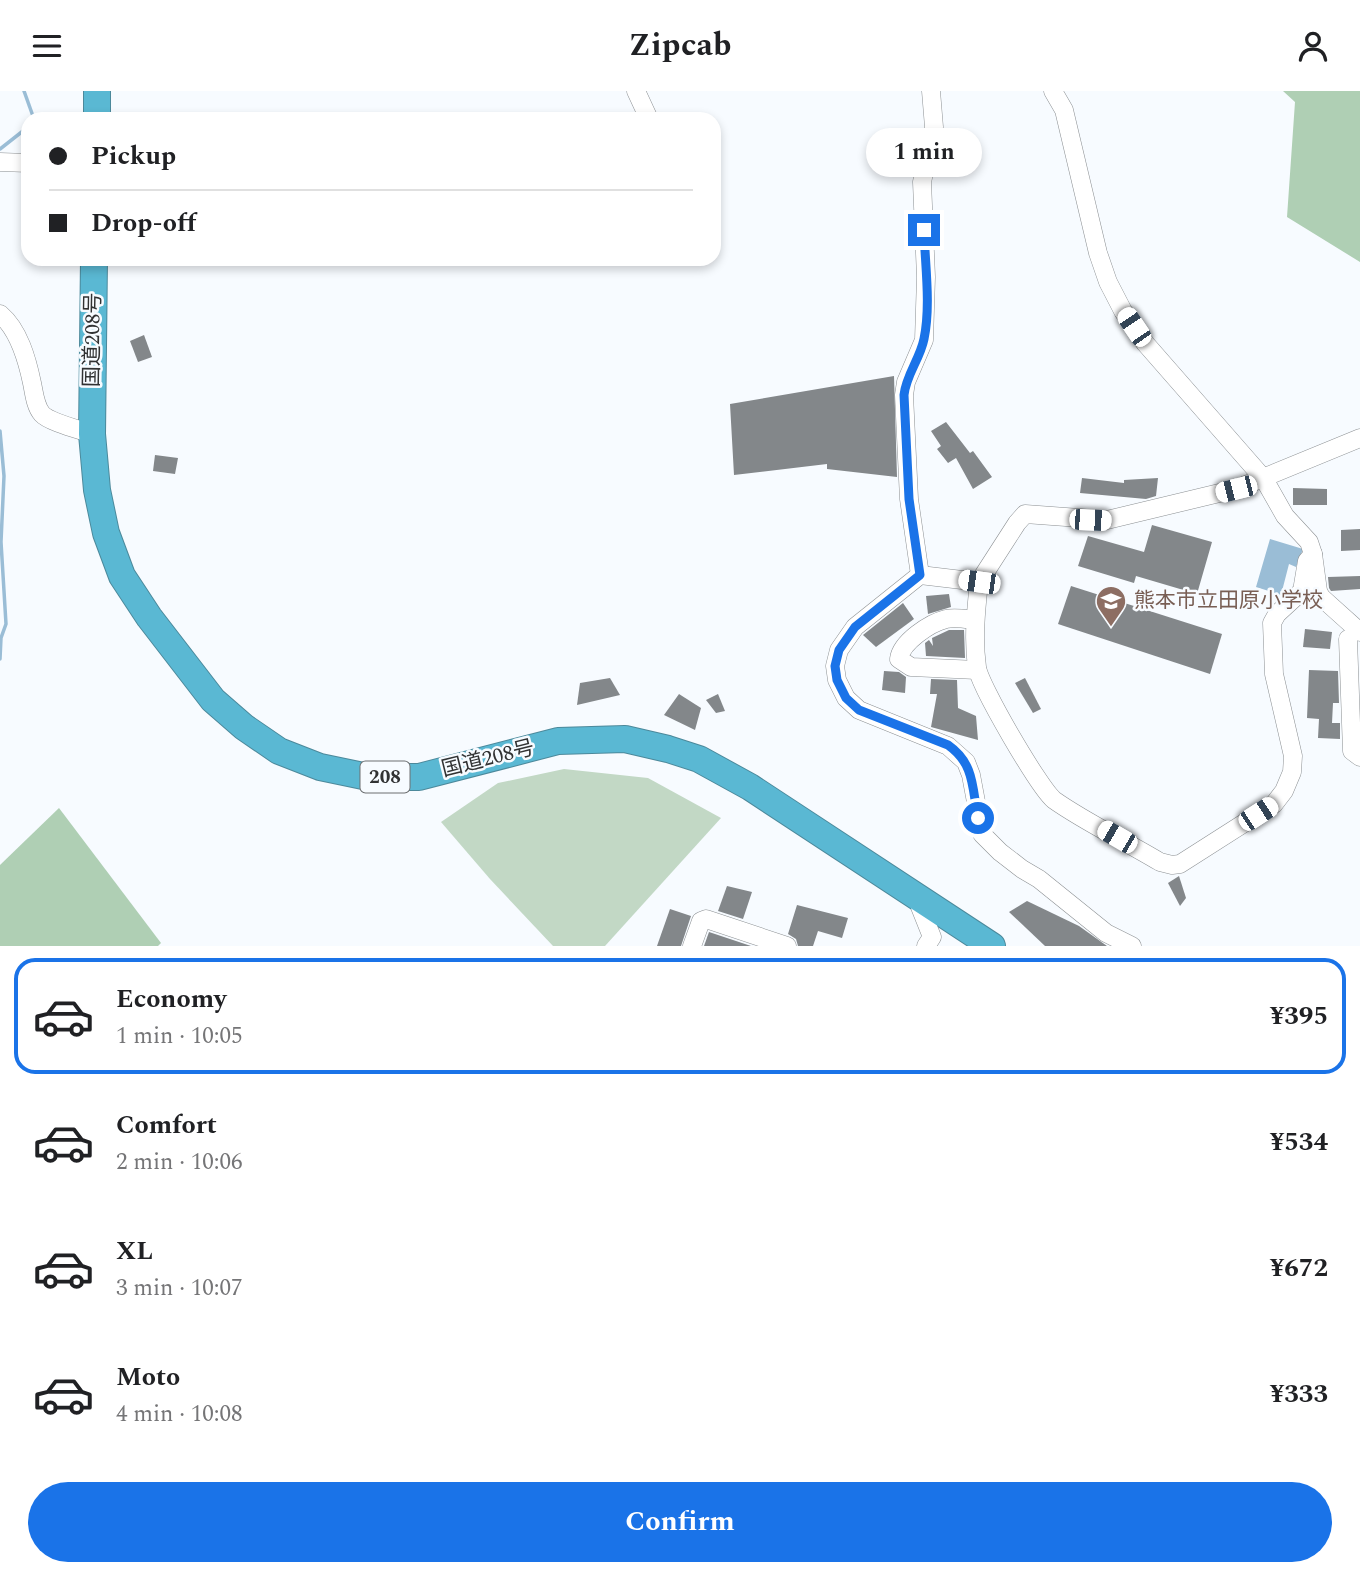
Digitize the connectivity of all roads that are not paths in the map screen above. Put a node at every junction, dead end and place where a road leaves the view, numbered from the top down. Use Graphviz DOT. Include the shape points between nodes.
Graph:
graph roads {
  1 [pos="97,91"];
  2 [pos="636,91"];
  3 [pos="931,91"];
  4 [pos="1053,91"];
  5 [pos="97,112"];
  6 [pos="646,112"];
  7 [pos="0,162"];
  8 [pos="21,163"];
  9 [pos="94,266"];
  10 [pos="0,314"];
  11 [pos="92,434"];
  12 [pos="1360,439"];
  13 [pos="1264,479"];
  14 [pos="1313,554"];
  15 [pos="920,575"];
  16 [pos="979,582"];
  17 [pos="975,620"];
  18 [pos="1354,635"];
  19 [pos="977,670"];
  20 [pos="1360,757"];
  21 [pos="924,900"];
  22 [pos="692,946"];
  23 [pos="787,946"];
  24 [pos="926,946"];
  25 [pos="992,946"];
  26 [pos="1132,946"];
  1 -- 5 [label="highway"];
  2 -- 6 [label="street"];
  3 -- 15 [label="street" via="934,127 922,182 924,341 904,395 909,499"];
  4 -- 13 [label="street" via="1064,110 1098,253 1123,311 1145,343"];
  7 -- 8 [label="street"];
  9 -- 11 [label="highway, 国道208号 / 208"];
  10 -- 11 [label="street" via="19,340 43,416"];
  11 -- 21 [label="highway, 国道208号 / 208" via="106,533 122,576 213,700 279,751 320,767 368,776 419,777 558,741 625,739 699,759"];
  12 -- 13 [label="street"];
  13 -- 14 [label="street"];
  13 -- 16 [label="street" via="1107,520 1025,515"];
  14 -- 18 [label="street" via="1318,591"];
  14 -- 19 [label="street" via="1307,561 1302,591 1272,623 1273,674 1293,756 1284,791 1274,804 1180,864 1160,862 1052,799 986,694"];
  15 -- 16 [label="street"];
  15 -- 26 [label="street" via="855,627 839,650 837,680 846,698 859,710 958,752 971,775 982,834 1105,933"];
  16 -- 17 [label="street"];
  17 -- 19 [label="street"];
  17 -- 19 [label="street" via="936,623 912,639 899,659 911,667"];
  18 -- 20 [label="street" via="1352,751"];
  21 -- 24 [label="street" via="920,907 932,937"];
  21 -- 25 [label="highway, 国道208号 / 208"];
  22 -- 23 [label="street" via="706,919"];
}
